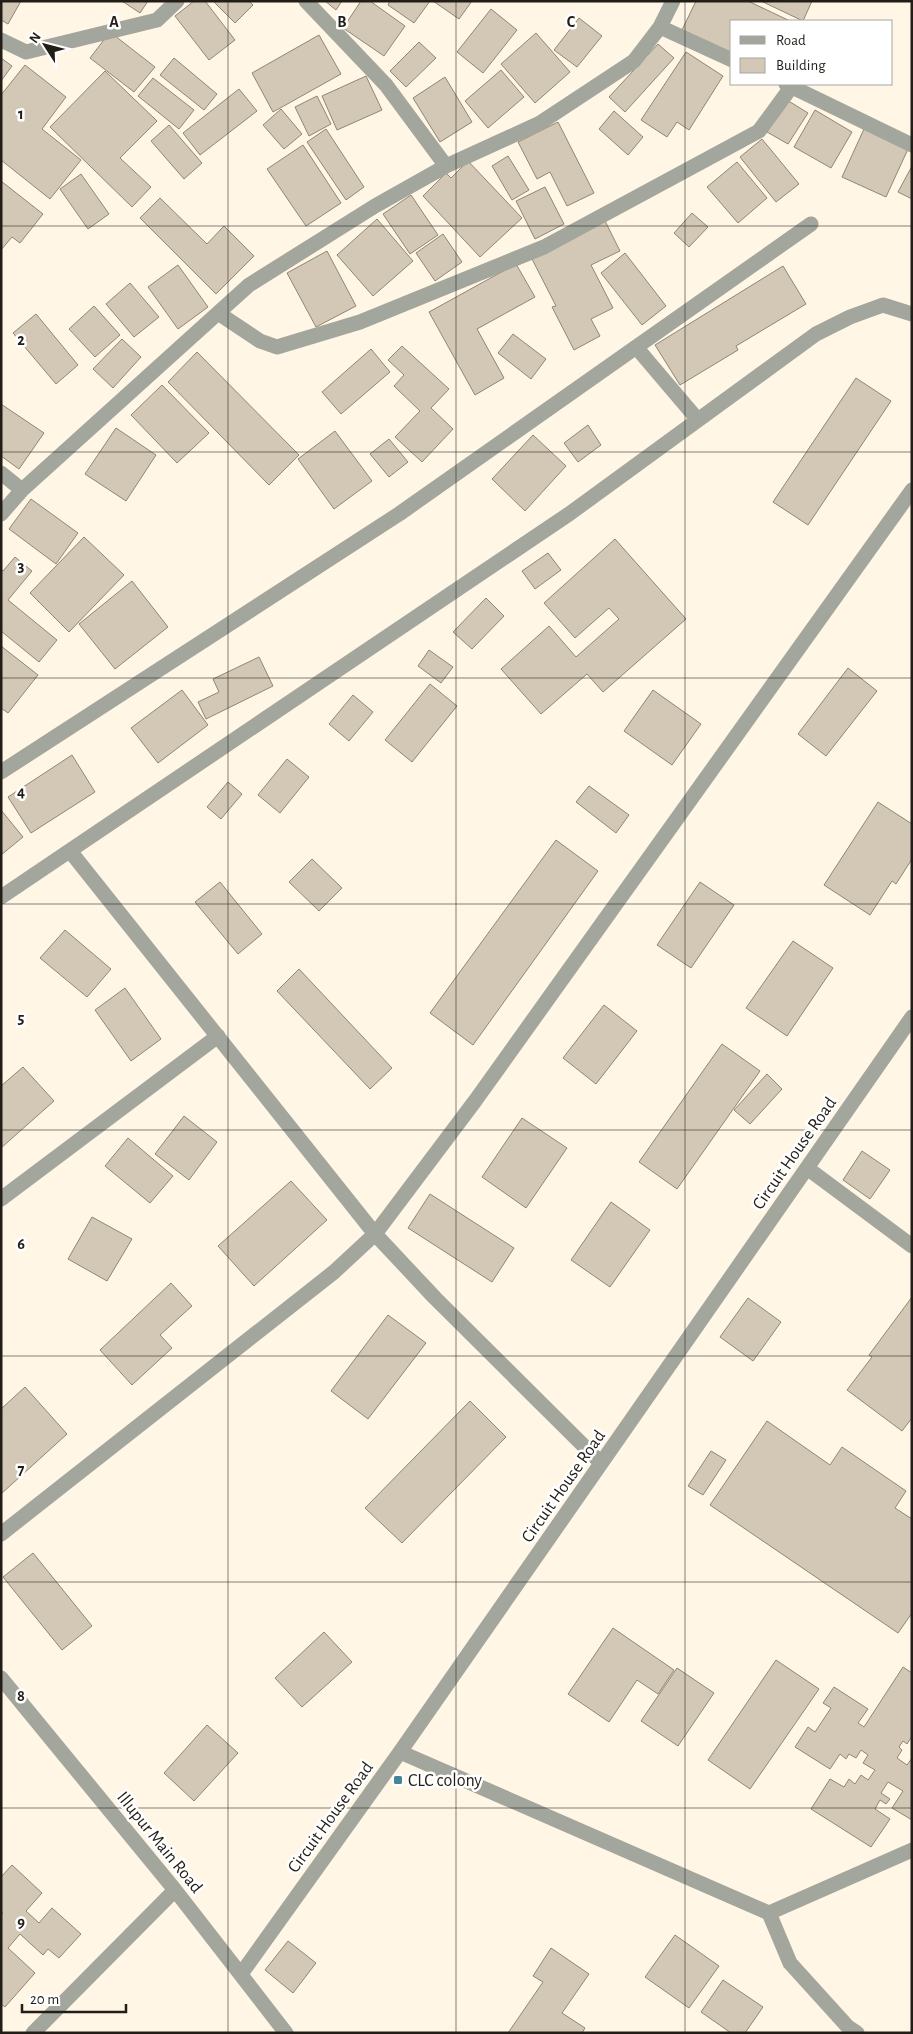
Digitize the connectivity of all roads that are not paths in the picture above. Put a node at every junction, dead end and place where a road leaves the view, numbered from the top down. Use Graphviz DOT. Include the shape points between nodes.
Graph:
graph roads {
  1 [pos="177,1"];
  2 [pos="306,1"];
  3 [pos="673,1"];
  4 [pos="660,27"];
  5 [pos="1,40"];
  6 [pos="730,59"];
  7 [pos="789,85"];
  8 [pos="912,145"];
  9 [pos="446,166"];
  10 [pos="811,224"];
  11 [pos="218,313"];
  12 [pos="912,314"];
  13 [pos="636,347"];
  14 [pos="698,420"];
  15 [pos="1,473"];
  16 [pos="22,490"];
  17 [pos="912,490"];
  18 [pos="1,514"];
  19 [pos="1,772"];
  20 [pos="70,851"];
  21 [pos="1,897"];
  22 [pos="912,1017"];
  23 [pos="218,1036"];
  24 [pos="807,1168"];
  25 [pos="1,1199"];
  26 [pos="375,1234"];
  27 [pos="912,1246"];
  28 [pos="601,1464"];
  29 [pos="1,1534"];
  30 [pos="1,1678"];
  31 [pos="7,1693"];
  32 [pos="400,1752"];
  33 [pos="912,1850"];
  34 [pos="176,1890"];
  35 [pos="769,1913"];
  36 [pos="241,1974"];
  37 [pos="33,2033"];
  38 [pos="286,2033"];
  39 [pos="857,2033"];
  1 -- 5 [label="street" via="157,20 26,52"];
  2 -- 9 [label="street" via="386,85"];
  3 -- 4 [label="street"];
  4 -- 6 [label="street"];
  4 -- 9 [label="street" via="634,61 540,123"];
  7 -- 8 [label="street"];
  7 -- 11 [label="street" via="759,131 751,136 544,247 360,322 277,347 260,341"];
  9 -- 11 [label="street" via="249,285"];
  10 -- 13 [label="street"];
  11 -- 16 [label="street"];
  12 -- 14 [label="street" via="883,305 850,317 816,334"];
  13 -- 14 [label="street"];
  13 -- 19 [label="street" via="399,514"];
  14 -- 20 [label="street" via="569,514"];
  15 -- 16 [label="street"];
  16 -- 18 [label="street"];
  17 -- 26 [label="street" via="475,1101"];
  20 -- 21 [label="street"];
  20 -- 23 [label="street"];
  22 -- 24 [label="street, Circuit House Road"];
  23 -- 25 [label="street"];
  23 -- 26 [label="street"];
  24 -- 27 [label="street"];
  24 -- 28 [label="street, Circuit House Road"];
  26 -- 28 [label="street"];
  26 -- 29 [label="street" via="334,1272"];
  28 -- 32 [label="street, Circuit House Road"];
  30 -- 31 [label="street, Illupur Main Road"];
  31 -- 34 [label="street, Illupur Main Road"];
  32 -- 35 [label="street"];
  32 -- 36 [label="street, Circuit House Road"];
  33 -- 35 [label="street"];
  34 -- 36 [label="street, Illupur Main Road"];
  34 -- 37 [label="street"];
  35 -- 39 [label="street" via="790,1963"];
  36 -- 38 [label="street, Illupur Main Road"];
}
